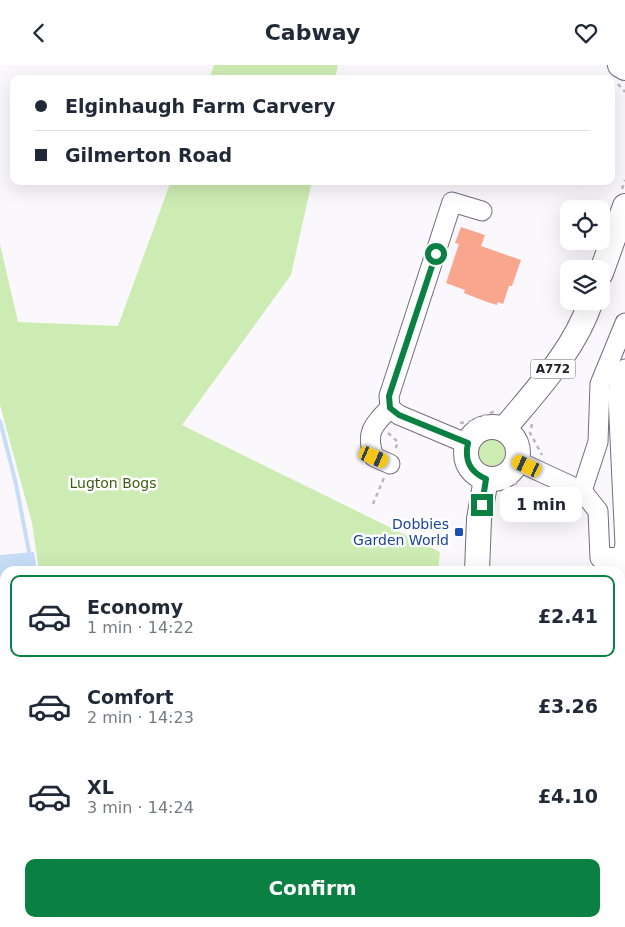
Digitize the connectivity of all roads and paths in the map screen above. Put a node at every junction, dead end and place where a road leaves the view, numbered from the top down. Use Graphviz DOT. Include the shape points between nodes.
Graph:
graph roads {
  1 [pos="620,65"];
  2 [pos="625,69"];
  3 [pos="625,206"];
  4 [pos="482,211"];
  5 [pos="606,260"];
  6 [pos="587,310"];
  7 [pos="624,326"];
  8 [pos="625,369"];
  9 [pos="389,416"];
  10 [pos="534,416"];
  11 [pos="504,429"];
  12 [pos="468,443"];
  13 [pos="390,464"];
  14 [pos="527,466"];
  15 [pos="494,487"];
  16 [pos="582,491"];
  17 [pos="622,557"];
  18 [pos="600,565"];
  19 [pos="477,566"];
  20 [pos="624,566"];
  1 -- 2 [label="main road"];
  3 -- 5 [label="main road"];
  4 -- 9 [label="street" via="452,202 389,396"];
  6 -- 11 [label="main road, A772" via="564,355"];
  7 -- 16 [label="street" via="600,384 598,442"];
  8 -- 17 [label="street" via="620,375 618,396 625,545"];
  9 -- 12 [label="street" via="399,415"];
  9 -- 13 [label="street" via="377,421 371,431 370,445 374,457"];
  10 -- 14 [label="path" via="530,433 543,456"];
  11 -- 12 [label="main road" via="487,427 479,430"];
  11 -- 14 [label="main road" via="515,439"];
  12 -- 15 [label="main road" via="467,461"];
  14 -- 15 [label="main road" via="514,468"];
  14 -- 15 [label="path" via="534,481 520,480 506,490"];
  14 -- 16 [label="street"];
  15 -- 19 [label="main road" via="479,519"];
  16 -- 18 [label="street" via="598,511"];
  17 -- 18 [label="street"];
  17 -- 20 [label="street"];
}
